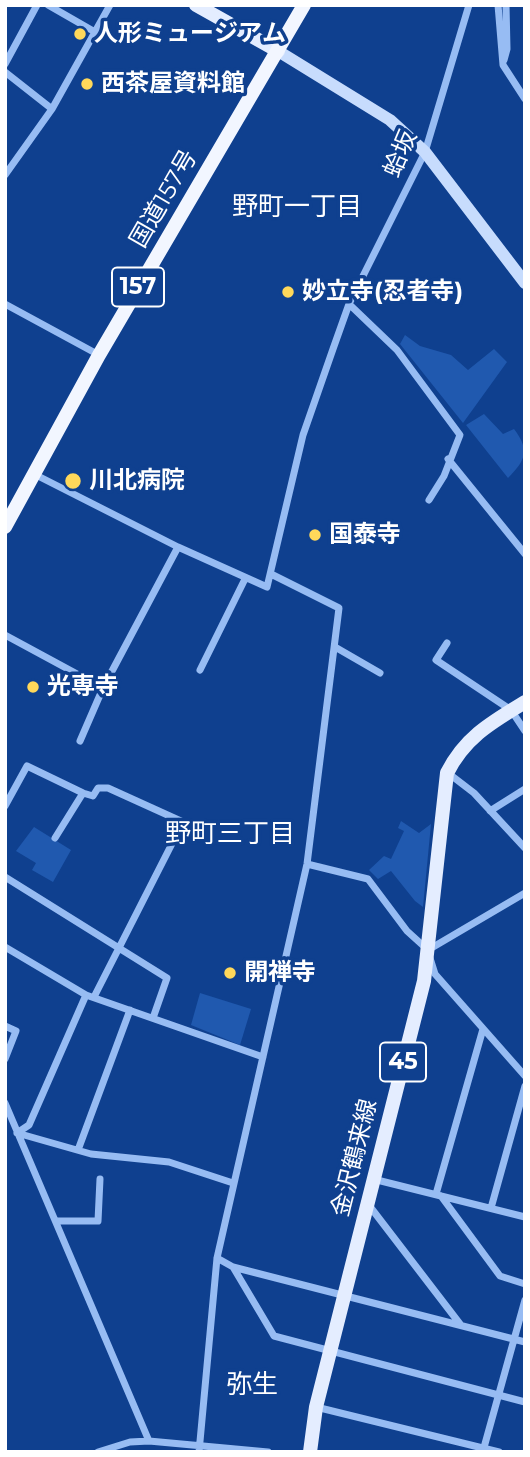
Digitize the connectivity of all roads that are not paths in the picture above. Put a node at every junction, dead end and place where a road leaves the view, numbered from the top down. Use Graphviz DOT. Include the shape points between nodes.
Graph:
graph roads {
  1 [pos="37,5"];
  2 [pos="48,5"];
  3 [pos="110,5"];
  4 [pos="196,5"];
  5 [pos="304,5"];
  6 [pos="470,5"];
  7 [pos="498,5"];
  8 [pos="506,5"];
  9 [pos="95,32"];
  10 [pos="278,51"];
  11 [pos="5,64"];
  12 [pos="503,65"];
  13 [pos="5,72"];
  14 [pos="525,99"];
  15 [pos="52,109"];
  16 [pos="425,152"];
  17 [pos="5,175"];
  18 [pos="525,283"];
  19 [pos="5,304"];
  20 [pos="349,304"];
  21 [pos="99,355"];
  22 [pos="448,459"];
  23 [pos="34,474"];
  24 [pos="429,500"];
  25 [pos="10,508"];
  26 [pos="5,527"];
  27 [pos="178,547"];
  28 [pos="525,554"];
  29 [pos="271,574"];
  30 [pos="245,579"];
  31 [pos="5,635"];
  32 [pos="447,643"];
  33 [pos="335,647"];
  34 [pos="200,670"];
  35 [pos="380,673"];
  36 [pos="103,688"];
  37 [pos="525,702"];
  38 [pos="511,710"];
  39 [pos="525,731"];
  40 [pos="80,741"];
  41 [pos="447,773"];
  42 [pos="525,789"];
  43 [pos="83,793"];
  44 [pos="5,806"];
  45 [pos="490,811"];
  46 [pos="55,838"];
  47 [pos="525,848"];
  48 [pos="307,864"];
  49 [pos="5,877"];
  50 [pos="525,893"];
  51 [pos="120,948"];
  52 [pos="6,950"];
  53 [pos="428,950"];
  54 [pos="90,996"];
  55 [pos="130,1010"];
  56 [pos="152,1018"];
  57 [pos="5,1026"];
  58 [pos="483,1029"];
  59 [pos="262,1057"];
  60 [pos="5,1059"];
  61 [pos="525,1076"];
  62 [pos="525,1086"];
  63 [pos="5,1104"];
  64 [pos="17,1133"];
  65 [pos="78,1150"];
  66 [pos="373,1178"];
  67 [pos="100,1180"];
  68 [pos="233,1183"];
  69 [pos="438,1195"];
  70 [pos="367,1203"];
  71 [pos="491,1208"];
  72 [pos="525,1217"];
  73 [pos="58,1221"];
  74 [pos="218,1258"];
  75 [pos="233,1267"];
  76 [pos="525,1284"];
  77 [pos="344,1294"];
  78 [pos="525,1300"];
  79 [pos="460,1324"];
  80 [pos="513,1339"];
  81 [pos="525,1342"];
  82 [pos="330,1350"];
  83 [pos="497,1394"];
  84 [pos="525,1402"];
  85 [pos="316,1407"];
  86 [pos="149,1441"];
  87 [pos="199,1449"];
  88 [pos="483,1450"];
  89 [pos="98,1452"];
  90 [pos="268,1452"];
  91 [pos="310,1452"];
  92 [pos="499,1452"];
  1 -- 11 [label="street"];
  2 -- 9 [label="street"];
  3 -- 9 [label="street"];
  4 -- 10 [label="main road"];
  5 -- 10 [label="highway, 国道157号 / 157"];
  6 -- 16 [label="street, 蛤坂"];
  7 -- 12 [label="street"];
  8 -- 12 [label="street"];
  9 -- 15 [label="street"];
  10 -- 16 [label="main road" via="390,120"];
  10 -- 21 [label="highway, 国道157号 / 157"];
  12 -- 14 [label="street"];
  13 -- 15 [label="street"];
  15 -- 17 [label="street"];
  16 -- 18 [label="main road"];
  16 -- 20 [label="street, 蛤坂"];
  19 -- 21 [label="street"];
  20 -- 22 [label="street" via="397,350 460,435"];
  20 -- 29 [label="street, 蛤坂" via="303,435"];
  21 -- 23 [label="highway, 国道157号 / 157"];
  22 -- 24 [label="street" via="444,476"];
  22 -- 28 [label="street"];
  23 -- 25 [label="highway, 国道157号 / 157"];
  23 -- 27 [label="street"];
  25 -- 26 [label="highway, 国道157号 / 157"];
  27 -- 30 [label="street"];
  27 -- 36 [label="street"];
  29 -- 30 [label="street" via="267,587"];
  29 -- 33 [label="street" via="339,608"];
  30 -- 34 [label="street"];
  31 -- 36 [label="street"];
  32 -- 38 [label="street" via="436,660"];
  33 -- 35 [label="street"];
  33 -- 48 [label="street"];
  36 -- 40 [label="street"];
  37 -- 38 [label="main road, 金沢鶴来線 / 45"];
  38 -- 39 [label="street"];
  38 -- 41 [label="main road, 金沢鶴来線 / 45" via="479,730"];
  41 -- 45 [label="street"];
  41 -- 53 [label="main road, 金沢鶴来線 / 45" via="437,902"];
  42 -- 45 [label="street"];
  43 -- 44 [label="street" via="27,766"];
  43 -- 46 [label="street"];
  43 -- 51 [label="street" via="93,796 98,788 108,788 183,822"];
  45 -- 47 [label="street"];
  48 -- 53 [label="street" via="368,879 407,931"];
  48 -- 59 [label="street"];
  49 -- 51 [label="street"];
  50 -- 53 [label="street"];
  51 -- 54 [label="street"];
  51 -- 56 [label="street" via="167,978"];
  52 -- 54 [label="street"];
  53 -- 58 [label="street" via="435,974"];
  53 -- 66 [label="main road, 金沢鶴来線 / 45"];
  54 -- 55 [label="street"];
  54 -- 64 [label="street" via="29,1125"];
  55 -- 56 [label="street"];
  55 -- 65 [label="street"];
  56 -- 59 [label="street"];
  57 -- 60 [label="street" via="16,1031"];
  58 -- 61 [label="street"];
  58 -- 69 [label="street"];
  59 -- 68 [label="street"];
  62 -- 71 [label="street"];
  63 -- 64 [label="street"];
  64 -- 65 [label="street"];
  64 -- 73 [label="street"];
  65 -- 68 [label="street" via="169,1162"];
  66 -- 69 [label="street"];
  66 -- 70 [label="main road, 金沢鶴来線 / 45"];
  67 -- 73 [label="street" via="98,1220"];
  68 -- 74 [label="street"];
  69 -- 71 [label="street"];
  69 -- 76 [label="street" via="500,1276"];
  70 -- 77 [label="main road, 金沢鶴来線 / 45"];
  70 -- 79 [label="street"];
  71 -- 72 [label="street"];
  73 -- 86 [label="street"];
  74 -- 75 [label="street"];
  74 -- 87 [label="street"];
  75 -- 77 [label="street"];
  75 -- 82 [label="street" via="274,1336"];
  77 -- 79 [label="street"];
  77 -- 82 [label="main road, 金沢鶴来線 / 45"];
  78 -- 80 [label="street"];
  79 -- 80 [label="street"];
  80 -- 81 [label="street"];
  80 -- 83 [label="street"];
  82 -- 83 [label="street"];
  82 -- 85 [label="main road, 金沢鶴来線 / 45"];
  83 -- 84 [label="street"];
  83 -- 88 [label="street"];
  85 -- 88 [label="street"];
  85 -- 91 [label="main road, 金沢鶴来線 / 45"];
  86 -- 87 [label="street"];
  86 -- 89 [label="street"];
  87 -- 90 [label="street"];
  88 -- 92 [label="street"];
}
